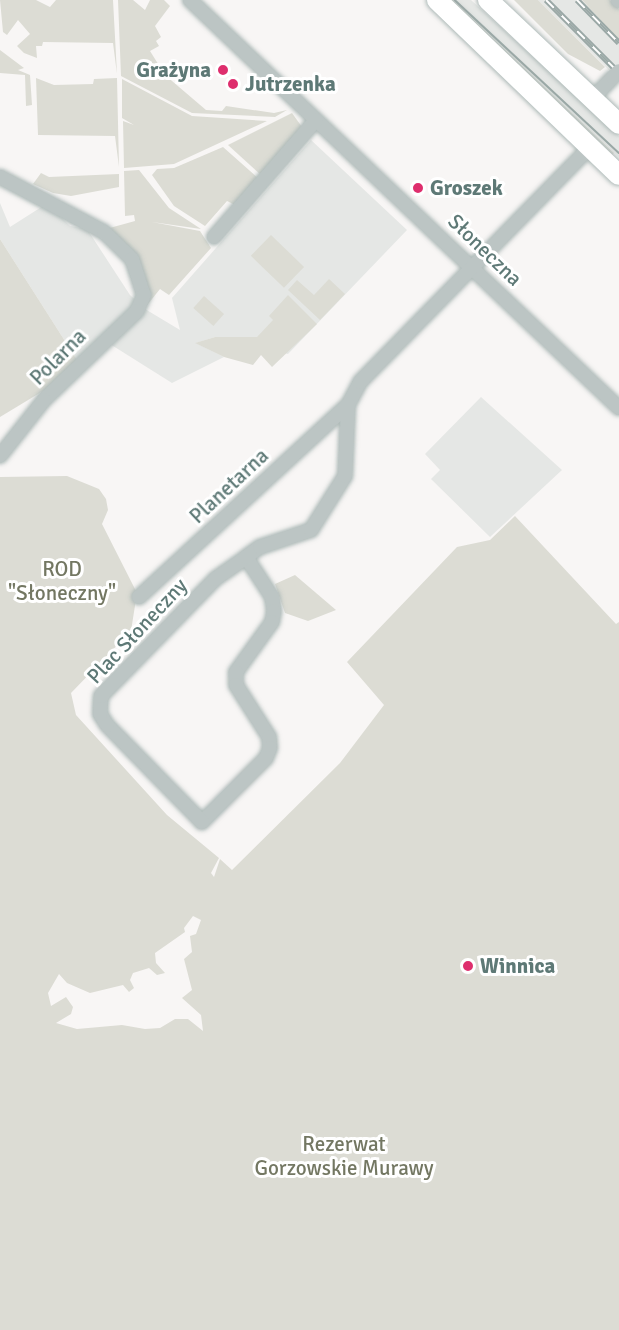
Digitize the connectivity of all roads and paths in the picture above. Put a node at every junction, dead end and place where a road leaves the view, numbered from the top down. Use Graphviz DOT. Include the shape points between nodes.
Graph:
graph roads {
  1 [pos="190,0"];
  2 [pos="437,0"];
  3 [pos="488,0"];
  4 [pos="616,74"];
  5 [pos="592,99"];
  6 [pos="316,120"];
  7 [pos="619,124"];
  8 [pos="589,148"];
  9 [pos="619,175"];
  10 [pos="0,177"];
  11 [pos="214,237"];
  12 [pos="472,267"];
  13 [pos="348,405"];
  14 [pos="619,408"];
  15 [pos="0,456"];
  16 [pos="246,557"];
  17 [pos="139,597"];
  1 -- 6 [label="street, Słoneczna"];
  2 -- 8 [label="main road"];
  3 -- 5 [label="main road"];
  4 -- 5 [label="street"];
  5 -- 7 [label="main road"];
  6 -- 11 [label="street"];
  6 -- 12 [label="street, Słoneczna"];
  8 -- 9 [label="main road"];
  8 -- 12 [label="street, Plac Słoneczny"];
  10 -- 15 [label="street, Polarna" via="92,224 128,252 144,290 137,311 44,400"];
  12 -- 13 [label="street, Plac Słoneczny" via="360,382"];
  12 -- 14 [label="street, Słoneczna"];
  13 -- 16 [label="street, Plac Słoneczny" via="345,477 332,501 311,530 260,547"];
  13 -- 17 [label="street, Planetarna"];
  16 -- 16 [label="street, Plac Słoneczny" via="215,579 101,696 98,704 100,714 116,736 202,822 266,758 270,748 269,737 236,685 236,672 272,622 274,611 273,597"];
}
